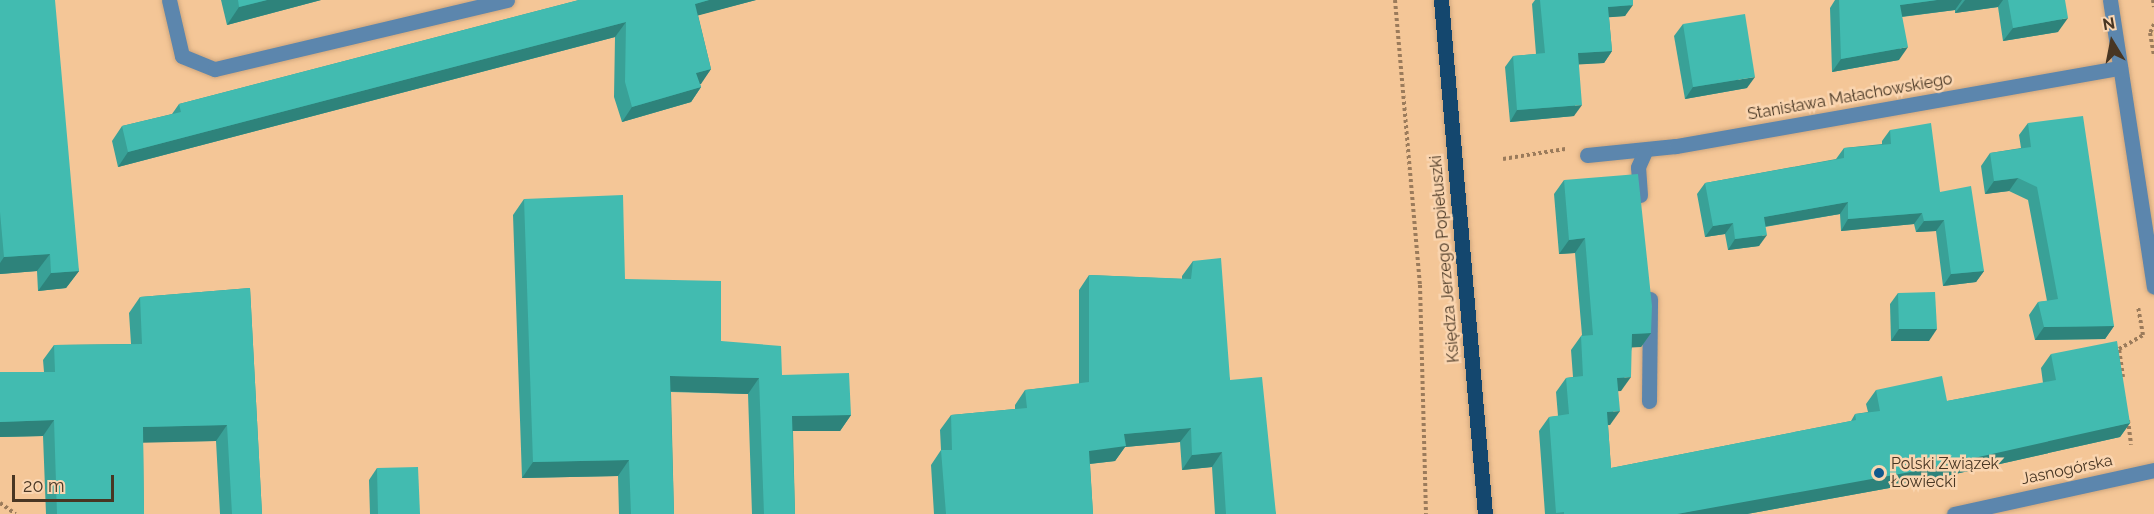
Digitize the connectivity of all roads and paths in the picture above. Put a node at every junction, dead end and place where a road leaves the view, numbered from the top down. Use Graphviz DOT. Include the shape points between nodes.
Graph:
graph roads {
  1 [pos="169,0"];
  2 [pos="507,0"];
  3 [pos="1395,0"];
  4 [pos="1441,0"];
  5 [pos="2110,0"];
  6 [pos="2153,0"];
  7 [pos="2154,8"];
  8 [pos="2154,24"];
  9 [pos="2154,56"];
  10 [pos="2120,68"];
  11 [pos="1645,151"];
  12 [pos="1587,155"];
  13 [pos="1503,159"];
  14 [pos="1641,210"];
  15 [pos="1648,286"];
  16 [pos="2154,287"];
  17 [pos="1649,401"];
  18 [pos="2154,470"];
  19 [pos="0,503"];
  20 [pos="16,514"];
  21 [pos="1426,514"];
  22 [pos="1485,514"];
  23 [pos="1953,514"];
  1 -- 2 [label="street" via="182,56 215,69"];
  3 -- 21 [label="path" via="1420,285"];
  4 -- 22 [label="main road, Księdza Jerzego Popiełuszki"];
  5 -- 10 [label="street"];
  6 -- 7 [label="path"];
  8 -- 9 [label="path" via="2150,33"];
  10 -- 11 [label="street, Stanisława Małachowskiego"];
  10 -- 16 [label="street"];
  11 -- 12 [label="street, Stanisława Małachowskiego"];
  11 -- 14 [label="street" via="1638,167"];
  12 -- 13 [label="path" via="1578,147"];
  15 -- 17 [label="street" via="1652,320"];
  18 -- 23 [label="street, Jasnogórska"];
  19 -- 20 [label="path"];
}
